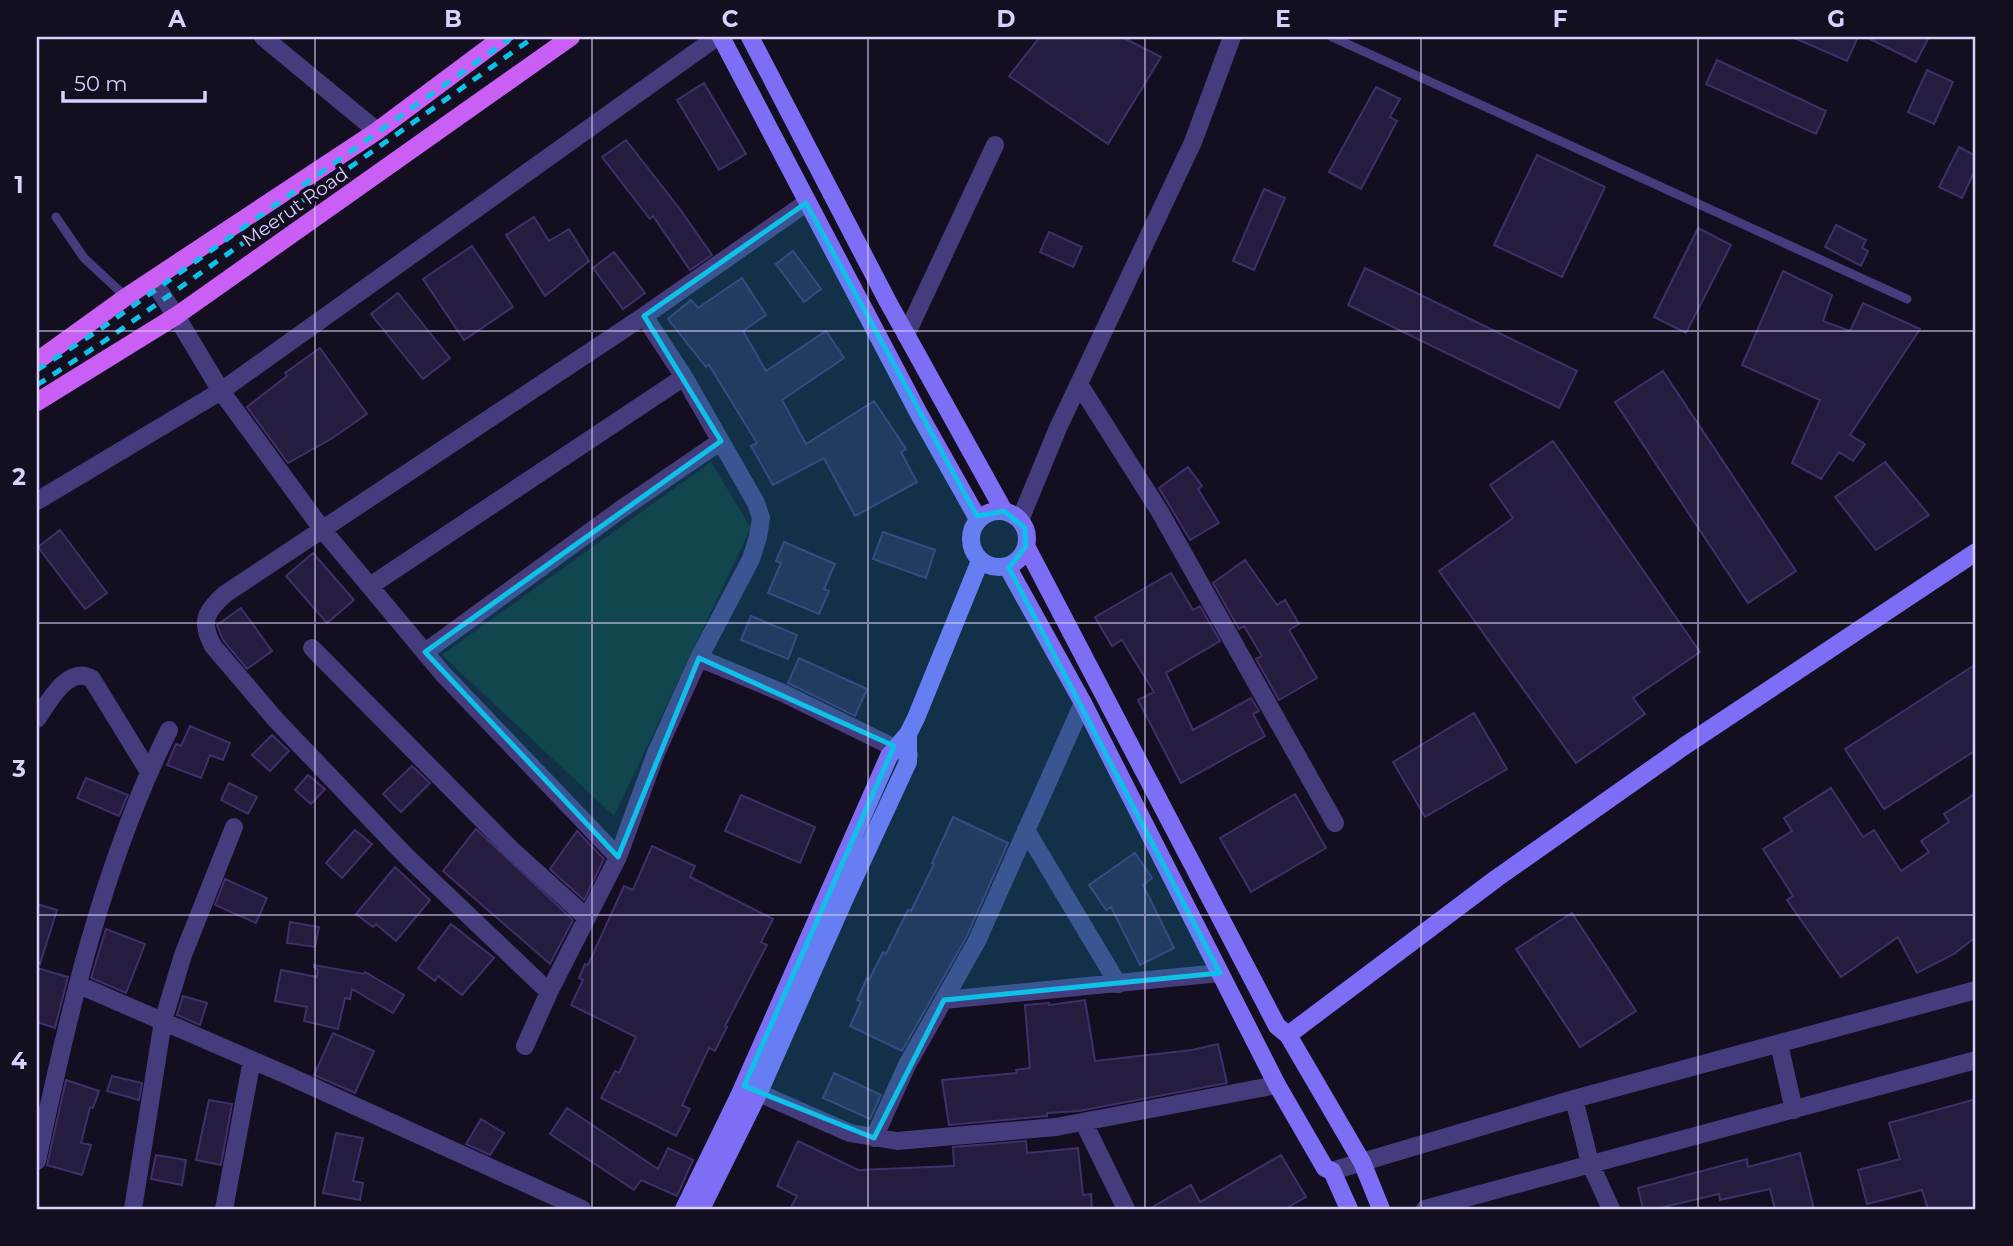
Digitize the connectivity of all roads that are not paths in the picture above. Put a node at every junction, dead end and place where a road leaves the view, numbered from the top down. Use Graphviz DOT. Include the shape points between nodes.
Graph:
graph roads {
  1 [pos="263,37"];
  2 [pos="571,37"];
  3 [pos="719,37"];
  4 [pos="750,37"];
  5 [pos="1232,37"];
  6 [pos="1332,37"];
  7 [pos="497,38"];
  8 [pos="377,131"];
  9 [pos="995,145"];
  10 [pos="807,203"];
  11 [pos="56,217"];
  12 [pos="153,281"];
  13 [pos="126,297"];
  14 [pos="1908,299"];
  15 [pos="176,316"];
  16 [pos="644,317"];
  17 [pos="906,335"];
  18 [pos="37,360"];
  19 [pos="684,377"];
  20 [pos="1079,384"];
  21 [pos="221,391"];
  22 [pos="37,402"];
  23 [pos="721,441"];
  24 [pos="37,501"];
  25 [pos="1004,511"];
  26 [pos="978,519"];
  27 [pos="1020,520"];
  28 [pos="322,529"];
  29 [pos="1026,546"];
  30 [pos="1976,551"];
  31 [pos="981,561"];
  32 [pos="1007,566"];
  33 [pos="370,586"];
  34 [pos="312,648"];
  35 [pos="425,652"];
  36 [pos="699,658"];
  37 [pos="1083,703"];
  38 [pos="37,719"];
  39 [pos="169,730"];
  40 [pos="902,751"];
  41 [pos="149,772"];
  42 [pos="1335,823"];
  43 [pos="234,827"];
  44 [pos="1026,830"];
  45 [pos="618,857"];
  46 [pos="587,918"];
  47 [pos="1220,973"];
  48 [pos="1118,984"];
  49 [pos="79,985"];
  50 [pos="1976,990"];
  51 [pos="549,992"];
  52 [pos="944,1000"];
  53 [pos="163,1021"];
  54 [pos="1288,1035"];
  55 [pos="1779,1044"];
  56 [pos="525,1046"];
  57 [pos="252,1060"];
  58 [pos="1976,1060"];
  59 [pos="1276,1085"];
  60 [pos="751,1089"];
  61 [pos="1574,1099"];
  62 [pos="1794,1110"];
  63 [pos="1084,1123"];
  64 [pos="874,1138"];
  65 [pos="37,1161"];
  66 [pos="1362,1162"];
  67 [pos="1590,1163"];
  68 [pos="1332,1171"];
  69 [pos="132,1209"];
  70 [pos="224,1209"];
  71 [pos="582,1209"];
  72 [pos="684,1209"];
  73 [pos="701,1209"];
  74 [pos="1126,1209"];
  75 [pos="1349,1209"];
  76 [pos="1381,1209"];
  77 [pos="1425,1209"];
  78 [pos="1611,1209"];
  1 -- 8 [label="street"];
  2 -- 15 [label="main road, Meerut Road"];
  3 -- 10 [label="street"];
  3 -- 21 [label="street"];
  4 -- 17 [label="street"];
  5 -- 20 [label="street" via="1193,142"];
  6 -- 14 [label="lane"];
  7 -- 8 [label="main road, Meerut Road"];
  8 -- 12 [label="main road, Meerut Road"];
  9 -- 17 [label="street"];
  10 -- 16 [label="street"];
  10 -- 26 [label="street"];
  11 -- 13 [label="lane" via="84,258"];
  12 -- 13 [label="main road, Meerut Road"];
  12 -- 15 [label="street"];
  13 -- 18 [label="main road, Meerut Road"];
  15 -- 21 [label="street"];
  15 -- 22 [label="main road, Meerut Road"];
  16 -- 19 [label="street"];
  16 -- 28 [label="street"];
  17 -- 25 [label="street"];
  19 -- 23 [label="street"];
  19 -- 33 [label="street"];
  20 -- 27 [label="street"];
  20 -- 42 [label="street" via="1160,512"];
  21 -- 24 [label="street"];
  21 -- 28 [label="street"];
  23 -- 35 [label="street"];
  23 -- 36 [label="street" via="761,518 751,559"];
  25 -- 26 [label="street"];
  25 -- 27 [label="street"];
  26 -- 31 [label="street" via="970,536"];
  27 -- 29 [label="street"];
  28 -- 33 [label="street"];
  28 -- 51 [label="street" via="211,607 205,620 206,634 276,720 406,856"];
  29 -- 32 [label="street"];
  29 -- 54 [label="street" via="1277,1026"];
  30 -- 54 [label="street" via="1497,878"];
  31 -- 32 [label="street"];
  31 -- 40 [label="street"];
  32 -- 37 [label="street"];
  33 -- 35 [label="street"];
  34 -- 46 [label="street" via="513,851"];
  35 -- 45 [label="street"];
  36 -- 40 [label="street"];
  36 -- 45 [label="street" via="656,753"];
  37 -- 44 [label="street"];
  37 -- 47 [label="street"];
  38 -- 41 [label="street" via="64,683 85,675 92,679"];
  39 -- 41 [label="street"];
  40 -- 60 [label="street"];
  41 -- 49 [label="street" via="103,891"];
  43 -- 53 [label="street" via="183,955"];
  44 -- 48 [label="street"];
  44 -- 52 [label="street" via="978,941"];
  45 -- 46 [label="street"];
  46 -- 51 [label="street"];
  47 -- 48 [label="street"];
  47 -- 59 [label="street"];
  48 -- 52 [label="street"];
  49 -- 53 [label="street"];
  49 -- 65 [label="street"];
  50 -- 55 [label="street"];
  51 -- 56 [label="street"];
  52 -- 64 [label="street" via="907,1065"];
  53 -- 57 [label="street"];
  53 -- 69 [label="street"];
  54 -- 66 [label="street"];
  55 -- 61 [label="street"];
  55 -- 62 [label="street"];
  57 -- 70 [label="street"];
  57 -- 71 [label="street"];
  58 -- 62 [label="street"];
  59 -- 63 [label="street"];
  59 -- 68 [label="street" via="1325,1168"];
  60 -- 64 [label="street" via="850,1133"];
  60 -- 72 [label="street"];
  60 -- 73 [label="street"];
  61 -- 66 [label="street"];
  61 -- 67 [label="street"];
  62 -- 67 [label="street"];
  63 -- 64 [label="street" via="897,1141"];
  63 -- 74 [label="street"];
  66 -- 68 [label="street"];
  66 -- 76 [label="street"];
  67 -- 77 [label="street"];
  67 -- 78 [label="street"];
  68 -- 75 [label="street"];
}
